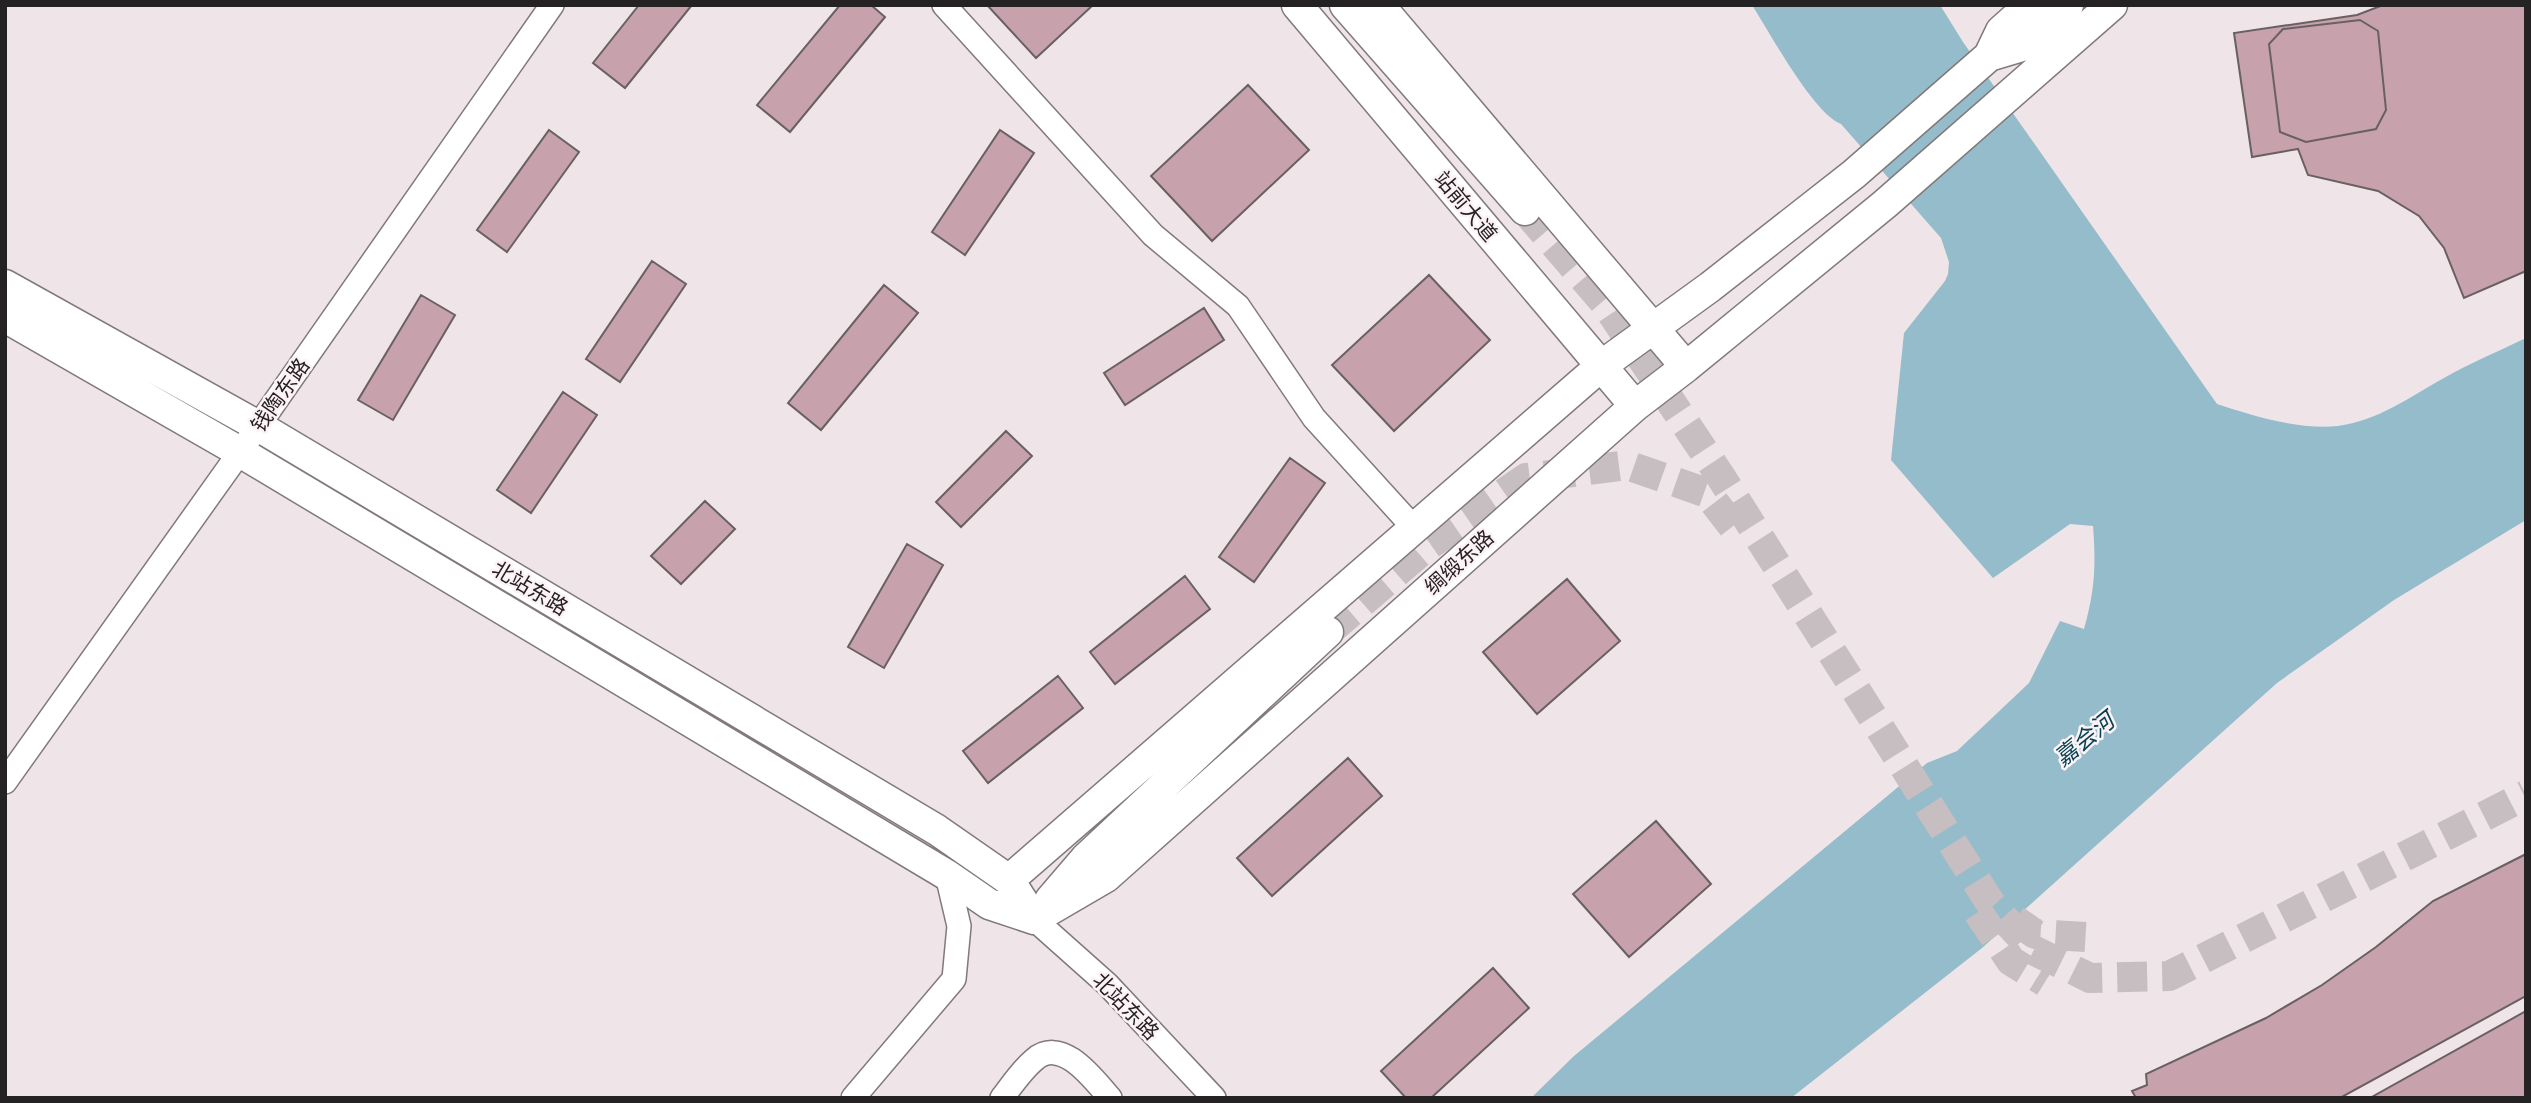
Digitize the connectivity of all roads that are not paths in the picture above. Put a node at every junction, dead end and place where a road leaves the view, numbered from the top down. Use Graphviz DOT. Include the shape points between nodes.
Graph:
graph roads {
  1 [pos="552,5"];
  2 [pos="944,5"];
  3 [pos="1297,5"];
  4 [pos="1345,5"];
  5 [pos="1378,5"];
  6 [pos="2030,5"];
  7 [pos="2068,5"];
  8 [pos="2112,5"];
  9 [pos="1989,55"];
  10 [pos="1525,210"];
  11 [pos="5,285"];
  12 [pos="5,317"];
  13 [pos="1653,328"];
  14 [pos="1601,366"];
  15 [pos="1686,367"];
  16 [pos="1635,406"];
  17 [pos="258,426"];
  18 [pos="240,452"];
  19 [pos="1414,528"];
  20 [pos="1328,632"];
  21 [pos="5,782"];
  22 [pos="947,875"];
  23 [pos="1009,880"];
  24 [pos="1034,919"];
  25 [pos="1015,1093"];
  26 [pos="853,1098"];
  27 [pos="1110,1098"];
  28 [pos="1214,1098"];
  1 -- 17 [label="street, 钱陶东路"];
  2 -- 19 [label="street" via="1153,235 1238,306 1314,418"];
  3 -- 14 [label="main road, 站前大道"];
  4 -- 10 [label="main road"];
  5 -- 13 [label="main road"];
  6 -- 9 [label="main road" via="2001,31"];
  7 -- 9 [label="main road" via="2019,47"];
  8 -- 15 [label="main road, 绸缎东路" via="1885,204"];
  9 -- 13 [label="main road" via="1854,174"];
  11 -- 17 [label="main road, 北站东路"];
  12 -- 18 [label="main road, 北站东路"];
  13 -- 14 [label="main road"];
  13 -- 15 [label="main road"];
  14 -- 16 [label="main road, 站前大道"];
  14 -- 19 [label="main road"];
  15 -- 16 [label="main road, 绸缎东路"];
  16 -- 24 [label="main road, 绸缎东路" via="1106,877"];
  17 -- 18 [label="street, 钱陶东路"];
  17 -- 23 [label="main road, 北站东路" via="937,830"];
  18 -- 21 [label="street, 钱陶东路"];
  18 -- 22 [label="main road, 北站东路"];
  19 -- 23 [label="main road"];
  20 -- 24 [label="main road" via="1086,858"];
  22 -- 24 [label="main road, 北站东路" via="989,904"];
  22 -- 26 [label="street" via="959,926 954,978"];
  23 -- 24 [label="main road, 北站东路"];
  24 -- 28 [label="street, 北站东路" via="1107,984"];
  25 -- 27 [label="street" via="1036,1057 1055,1052 1074,1060"];
}
